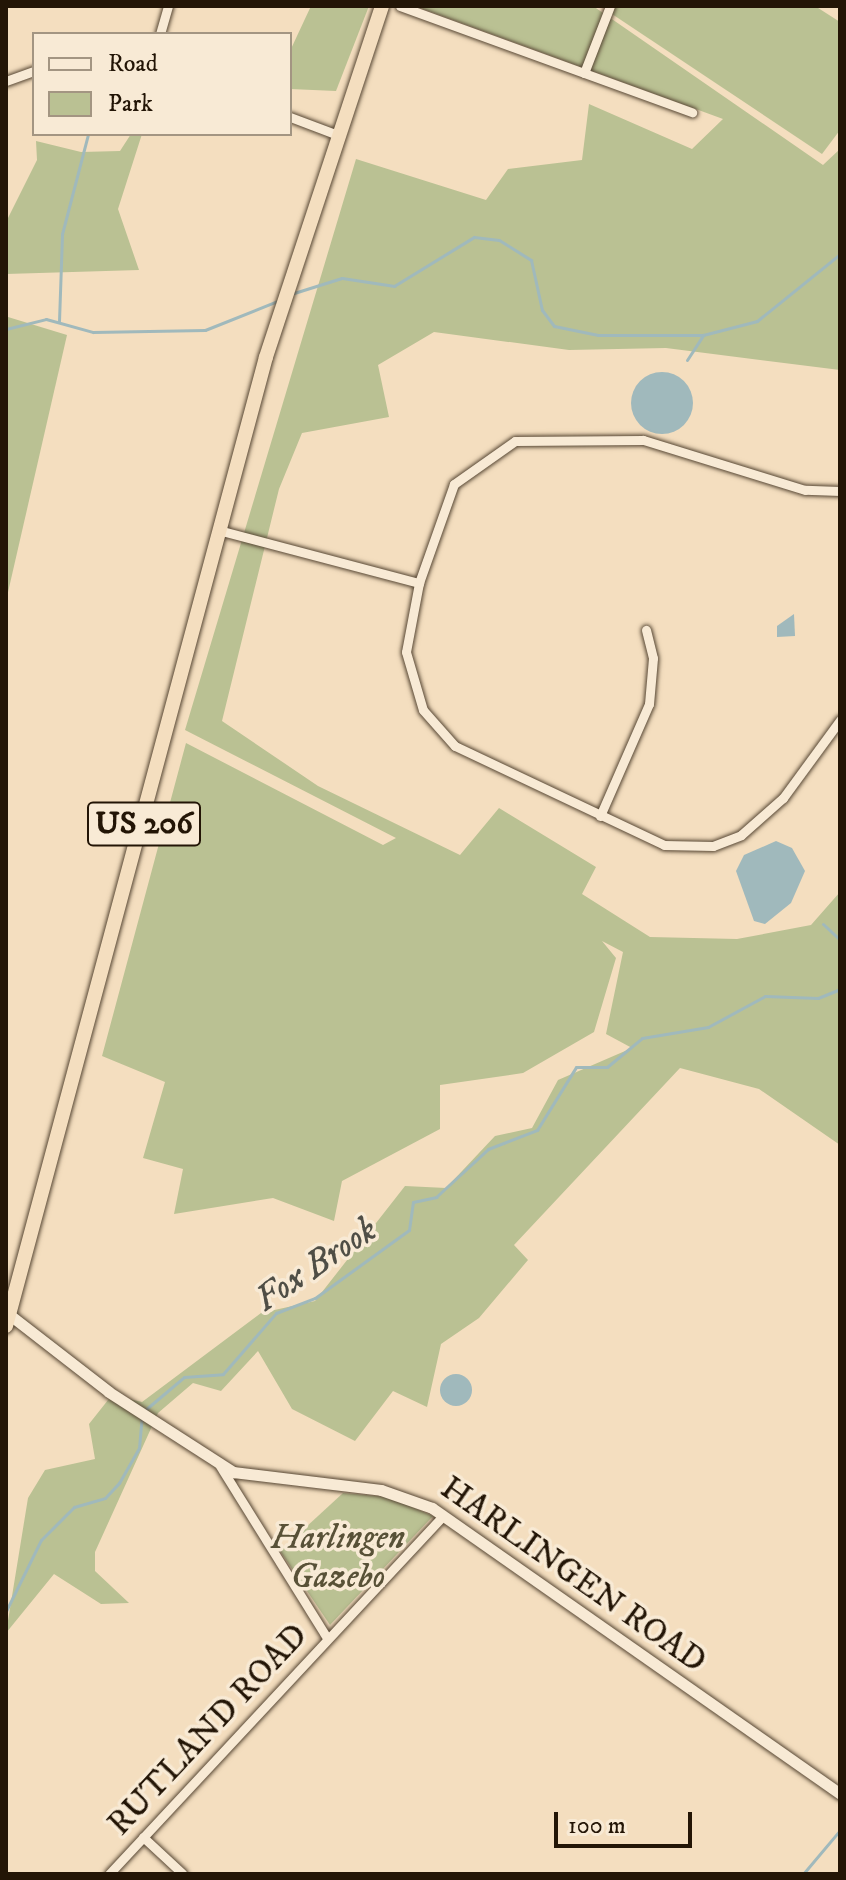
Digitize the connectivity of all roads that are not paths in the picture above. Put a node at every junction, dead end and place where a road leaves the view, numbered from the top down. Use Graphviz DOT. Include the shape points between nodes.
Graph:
graph roads {
  1 [pos="168,6"];
  2 [pos="382,6"];
  3 [pos="400,6"];
  4 [pos="610,6"];
  5 [pos="161,32"];
  6 [pos="32,72"];
  7 [pos="584,73"];
  8 [pos="6,81"];
  9 [pos="692,112"];
  10 [pos="292,118"];
  11 [pos="335,134"];
  12 [pos="840,491"];
  13 [pos="222,531"];
  14 [pos="419,583"];
  15 [pos="646,630"];
  16 [pos="840,720"];
  17 [pos="600,816"];
  18 [pos="7,1318"];
  19 [pos="220,1466"];
  20 [pos="443,1516"];
  21 [pos="327,1638"];
  22 [pos="840,1794"];
  23 [pos="143,1837"];
  24 [pos="109,1874"];
  25 [pos="183,1874"];
  1 -- 5 [label="street"];
  2 -- 11 [label="highway, US 206"];
  3 -- 7 [label="street"];
  4 -- 7 [label="street"];
  6 -- 8 [label="street"];
  7 -- 9 [label="street"];
  10 -- 11 [label="street"];
  11 -- 13 [label="highway, US 206" via="276,321"];
  12 -- 14 [label="street" via="805,490 643,440 515,441 454,484"];
  13 -- 14 [label="street"];
  13 -- 18 [label="highway, US 206"];
  14 -- 17 [label="street" via="406,652 416,696 432,725 455,746"];
  15 -- 17 [label="street" via="653,658 649,704"];
  16 -- 17 [label="street" via="766,817 728,841 664,845"];
  18 -- 19 [label="street, HARLINGEN ROAD"];
  19 -- 20 [label="street, HARLINGEN ROAD" via="259,1478 397,1493"];
  19 -- 21 [label="street"];
  20 -- 21 [label="street, RUTLAND ROAD"];
  20 -- 22 [label="street, HARLINGEN ROAD"];
  21 -- 23 [label="street, RUTLAND ROAD"];
  23 -- 24 [label="street, RUTLAND ROAD"];
  23 -- 25 [label="street"];
}
